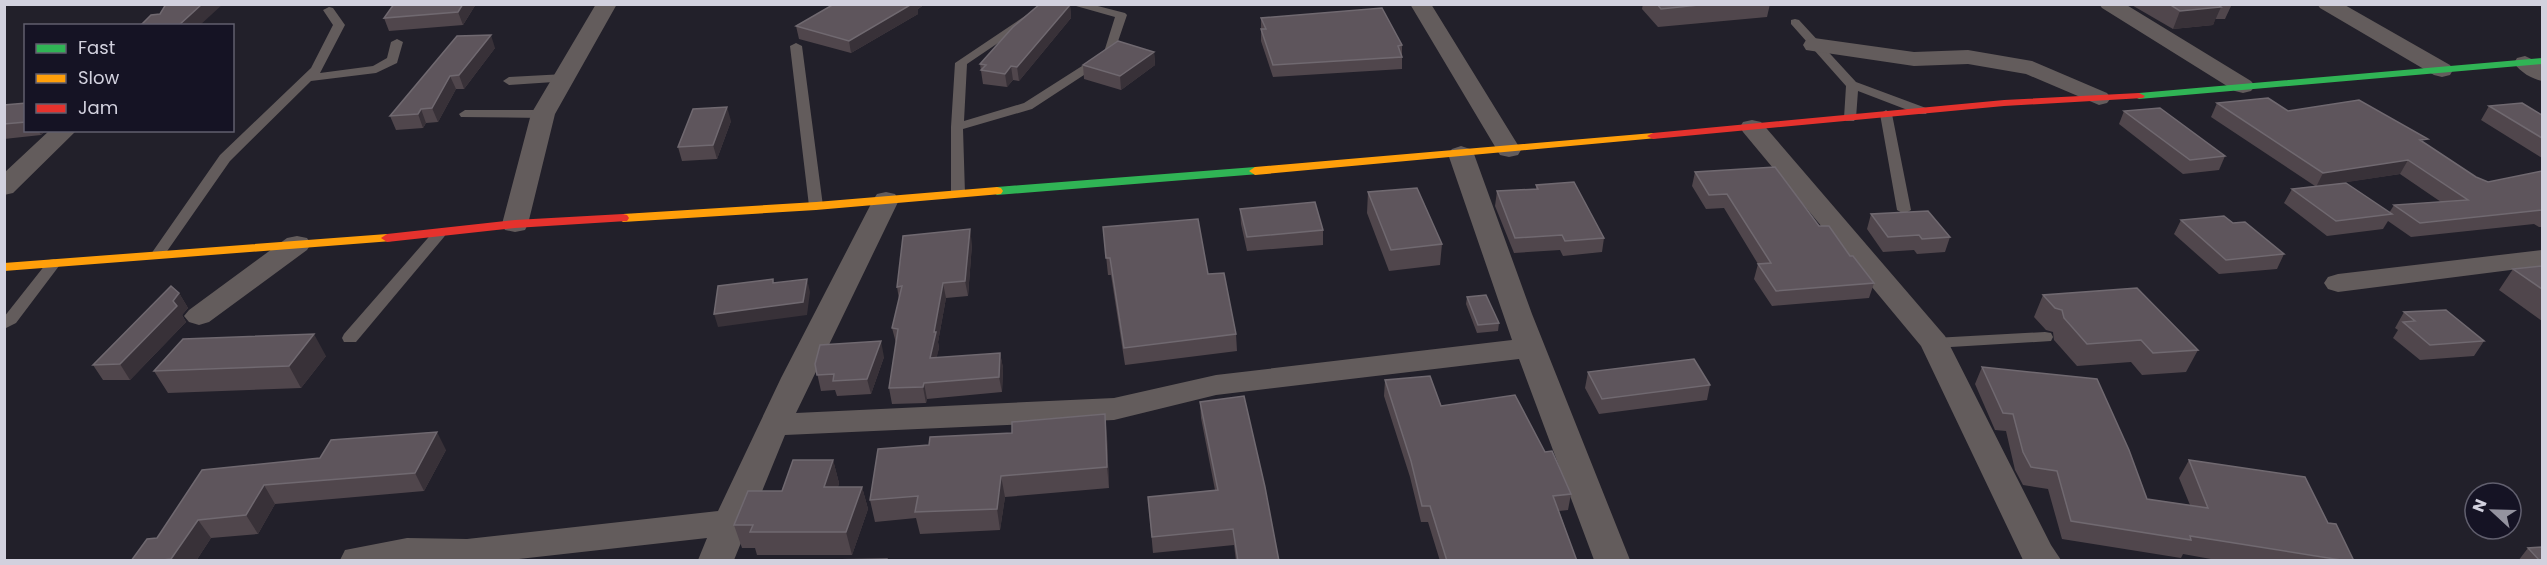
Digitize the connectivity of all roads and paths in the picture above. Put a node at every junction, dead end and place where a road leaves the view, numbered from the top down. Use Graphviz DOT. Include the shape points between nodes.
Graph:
graph roads {
  1 [pos="608,4"];
  2 [pos="1051,4"];
  3 [pos="1074,4"];
  4 [pos="1420,4"];
  5 [pos="2109,4"];
  6 [pos="2327,4"];
  7 [pos="328,10"];
  8 [pos="1795,22"];
  9 [pos="397,42"];
  10 [pos="1814,45"];
  11 [pos="796,46"];
  12 [pos="2537,66"];
  13 [pos="2442,70"];
  14 [pos="308,78"];
  15 [pos="565,78"];
  16 [pos="509,81"];
  17 [pos="1852,85"];
  18 [pos="2243,86"];
  19 [pos="2099,98"];
  20 [pos="1922,111"];
  21 [pos="465,114"];
  22 [pos="543,114"];
  23 [pos="1886,114"];
  24 [pos="1850,118"];
  25 [pos="957,127"];
  26 [pos="1752,127"];
  27 [pos="63,132"];
  28 [pos="1509,150"];
  29 [pos="1461,154"];
  30 [pos="4,186"];
  31 [pos="958,194"];
  32 [pos="886,200"];
  33 [pos="816,206"];
  34 [pos="1904,210"];
  35 [pos="516,224"];
  36 [pos="439,234"];
  37 [pos="297,244"];
  38 [pos="158,254"];
  39 [pos="2542,258"];
  40 [pos="54,263"];
  41 [pos="4,267"];
  42 [pos="2338,283"];
  43 [pos="199,316"];
  44 [pos="4,324"];
  45 [pos="2045,337"];
  46 [pos="350,338"];
  47 [pos="1934,343"];
  48 [pos="1530,348"];
  49 [pos="774,425"];
  50 [pos="731,522"];
  51 [pos="2033,559"];
  52 [pos="358,561"];
  53 [pos="716,561"];
  54 [pos="1612,561"];
  1 -- 15 [label="street"];
  2 -- 25 [label="lane" via="961,63"];
  3 -- 25 [label="lane" via="1121,15 1109,54 1028,106"];
  4 -- 28 [label="street"];
  5 -- 18 [label="street"];
  6 -- 13 [label="street"];
  7 -- 14 [label="lane" via="339,25"];
  8 -- 10 [label="lane"];
  9 -- 14 [label="lane" via="393,60 376,69"];
  10 -- 17 [label="lane"];
  10 -- 19 [label="street" via="1914,59 1968,57 2032,68"];
  11 -- 33 [label="lane"];
  12 -- 13 [label="main road"];
  13 -- 18 [label="main road"];
  14 -- 38 [label="lane" via="225,158"];
  15 -- 16 [label="lane"];
  15 -- 22 [label="street"];
  17 -- 20 [label="lane"];
  17 -- 24 [label="lane"];
  18 -- 19 [label="main road"];
  19 -- 20 [label="main road"];
  20 -- 23 [label="main road"];
  21 -- 22 [label="lane"];
  22 -- 35 [label="street"];
  23 -- 24 [label="main road"];
  23 -- 34 [label="lane"];
  24 -- 26 [label="main road"];
  25 -- 31 [label="lane"];
  26 -- 28 [label="main road"];
  26 -- 47 [label="street"];
  27 -- 30 [label="street"];
  28 -- 29 [label="main road"];
  29 -- 31 [label="main road"];
  29 -- 48 [label="street"];
  31 -- 32 [label="main road"];
  32 -- 33 [label="main road"];
  32 -- 49 [label="street"];
  33 -- 35 [label="main road"];
  35 -- 36 [label="main road"];
  36 -- 37 [label="main road"];
  36 -- 46 [label="lane"];
  37 -- 38 [label="main road"];
  37 -- 43 [label="street"];
  38 -- 40 [label="main road"];
  39 -- 42 [label="street"];
  40 -- 41 [label="main road"];
  40 -- 44 [label="lane"];
  45 -- 47 [label="lane"];
  47 -- 51 [label="street"];
  48 -- 49 [label="street" via="1216,386 1114,409"];
  48 -- 54 [label="street"];
  49 -- 50 [label="street"];
  50 -- 52 [label="street" via="467,552 407,551"];
  50 -- 53 [label="street"];
}
